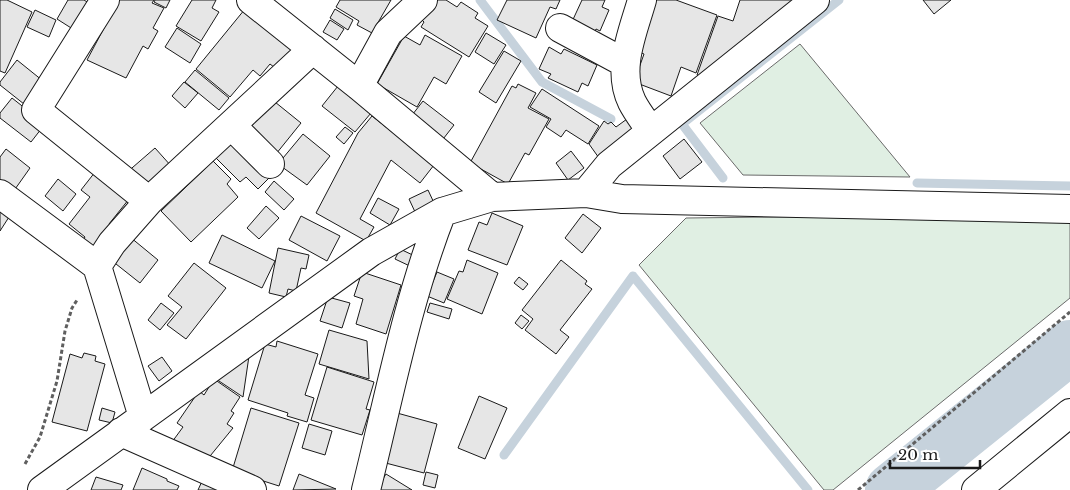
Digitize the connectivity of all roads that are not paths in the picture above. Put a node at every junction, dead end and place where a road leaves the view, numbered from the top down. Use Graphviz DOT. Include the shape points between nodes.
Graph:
graph roads {
  1 [pos="105,0"];
  2 [pos="423,0"];
  3 [pos="642,0"];
  4 [pos="815,0"];
  5 [pos="262,4"];
  6 [pos="560,28"];
  7 [pos="313,49"];
  8 [pos="625,63"];
  9 [pos="359,86"];
  10 [pos="232,126"];
  11 [pos="651,131"];
  12 [pos="270,164"];
  13 [pos="586,193"];
  14 [pos="0,194"];
  15 [pos="492,197"];
  16 [pos="149,201"];
  17 [pos="1070,209"];
  18 [pos="442,212"];
  19 [pos="100,275"];
  20 [pos="1070,413"];
  21 [pos="132,424"];
  22 [pos="42,490"];
  23 [pos="252,490"];
  24 [pos="366,490"];
  25 [pos="976,490"];
  1 -- 16 [label="street" via="36,110"];
  2 -- 9 [label="street" via="388,33"];
  3 -- 8 [label="street"];
  4 -- 11 [label="street"];
  5 -- 7 [label="street"];
  6 -- 8 [label="street"];
  7 -- 9 [label="street"];
  7 -- 10 [label="street"];
  8 -- 11 [label="street" via="625,82 632,102"];
  9 -- 15 [label="street"];
  10 -- 12 [label="street"];
  10 -- 16 [label="street"];
  11 -- 13 [label="street" via="610,165"];
  13 -- 15 [label="street"];
  13 -- 17 [label="street" via="622,199"];
  14 -- 19 [label="street"];
  15 -- 18 [label="street"];
  16 -- 19 [label="street" via="112,243"];
  18 -- 21 [label="street" via="371,252"];
  18 -- 24 [label="street" via="404,336"];
  19 -- 21 [label="street"];
  20 -- 25 [label="street"];
  21 -- 22 [label="street"];
  21 -- 23 [label="street"];
}
